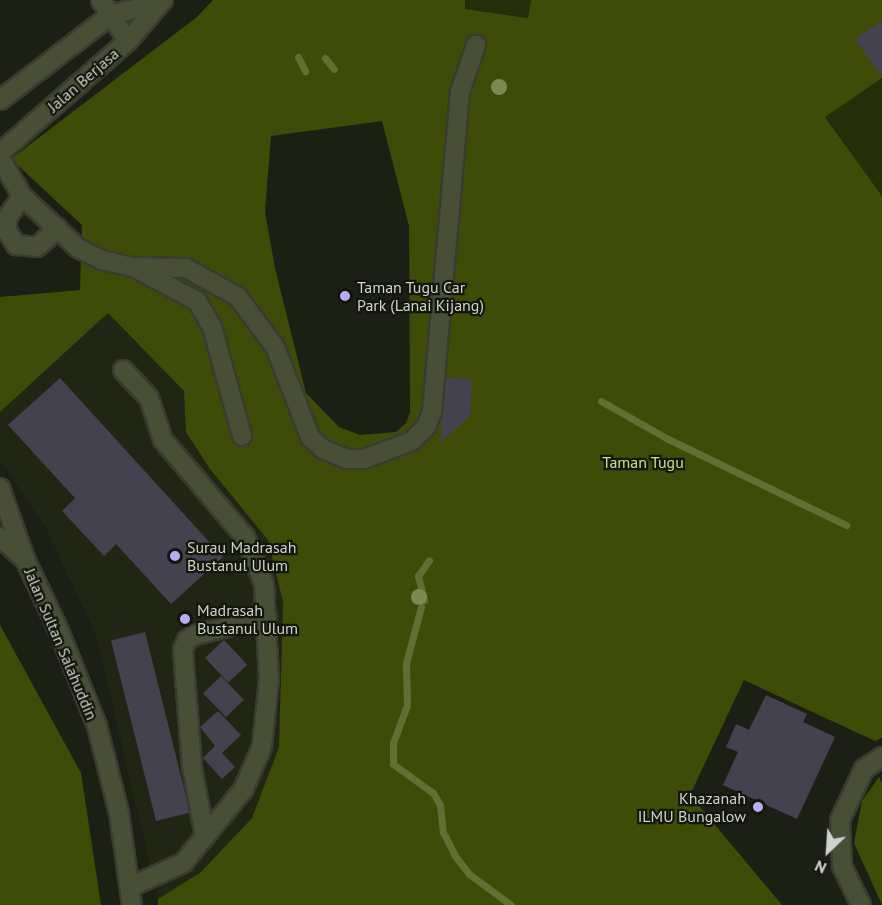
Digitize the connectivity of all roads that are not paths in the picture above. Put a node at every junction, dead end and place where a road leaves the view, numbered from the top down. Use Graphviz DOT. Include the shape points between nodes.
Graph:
graph roads {
  1 [pos="161,1"];
  2 [pos="106,8"];
  3 [pos="128,41"];
  4 [pos="476,45"];
  5 [pos="0,100"];
  6 [pos="0,153"];
  7 [pos="0,158"];
  8 [pos="22,196"];
  9 [pos="58,228"];
  10 [pos="132,267"];
  11 [pos="123,370"];
  12 [pos="242,436"];
  13 [pos="0,488"];
  14 [pos="0,537"];
  15 [pos="25,559"];
  16 [pos="267,617"];
  17 [pos="882,756"];
  18 [pos="205,837"];
  19 [pos="131,896"];
  20 [pos="861,905"];
  1 -- 2 [label="street, Jalan Berjasa"];
  1 -- 3 [label="street, Jalan Berjasa"];
  2 -- 3 [label="street"];
  2 -- 5 [label="street, Jalan Berjasa"];
  3 -- 6 [label="street, Jalan Berjasa"];
  4 -- 10 [label="street" via="460,92 434,402 426,427 412,441 364,459 346,459 323,449 310,437 275,347 238,297 186,268"];
  7 -- 8 [label="street"];
  8 -- 9 [label="street"];
  8 -- 9 [label="street" via="6,228 16,245 37,247"];
  9 -- 10 [label="street" via="78,248 102,260"];
  10 -- 12 [label="street" via="197,301 212,327"];
  11 -- 16 [label="street" via="149,398 163,440 244,537 264,584"];
  13 -- 15 [label="street, Jalan Sultan Salahuddin"];
  14 -- 15 [label="street, Jalan Sultan Salahuddin"];
  15 -- 19 [label="street, Jalan Sultan Salahuddin" via="97,726 118,813"];
  16 -- 18 [label="street" via="269,679 262,747 243,790"];
  16 -- 18 [label="street" via="195,635 183,649 192,767"];
  17 -- 20 [label="street" via="864,770 840,820 842,866"];
  18 -- 19 [label="street" via="183,862"];
}
